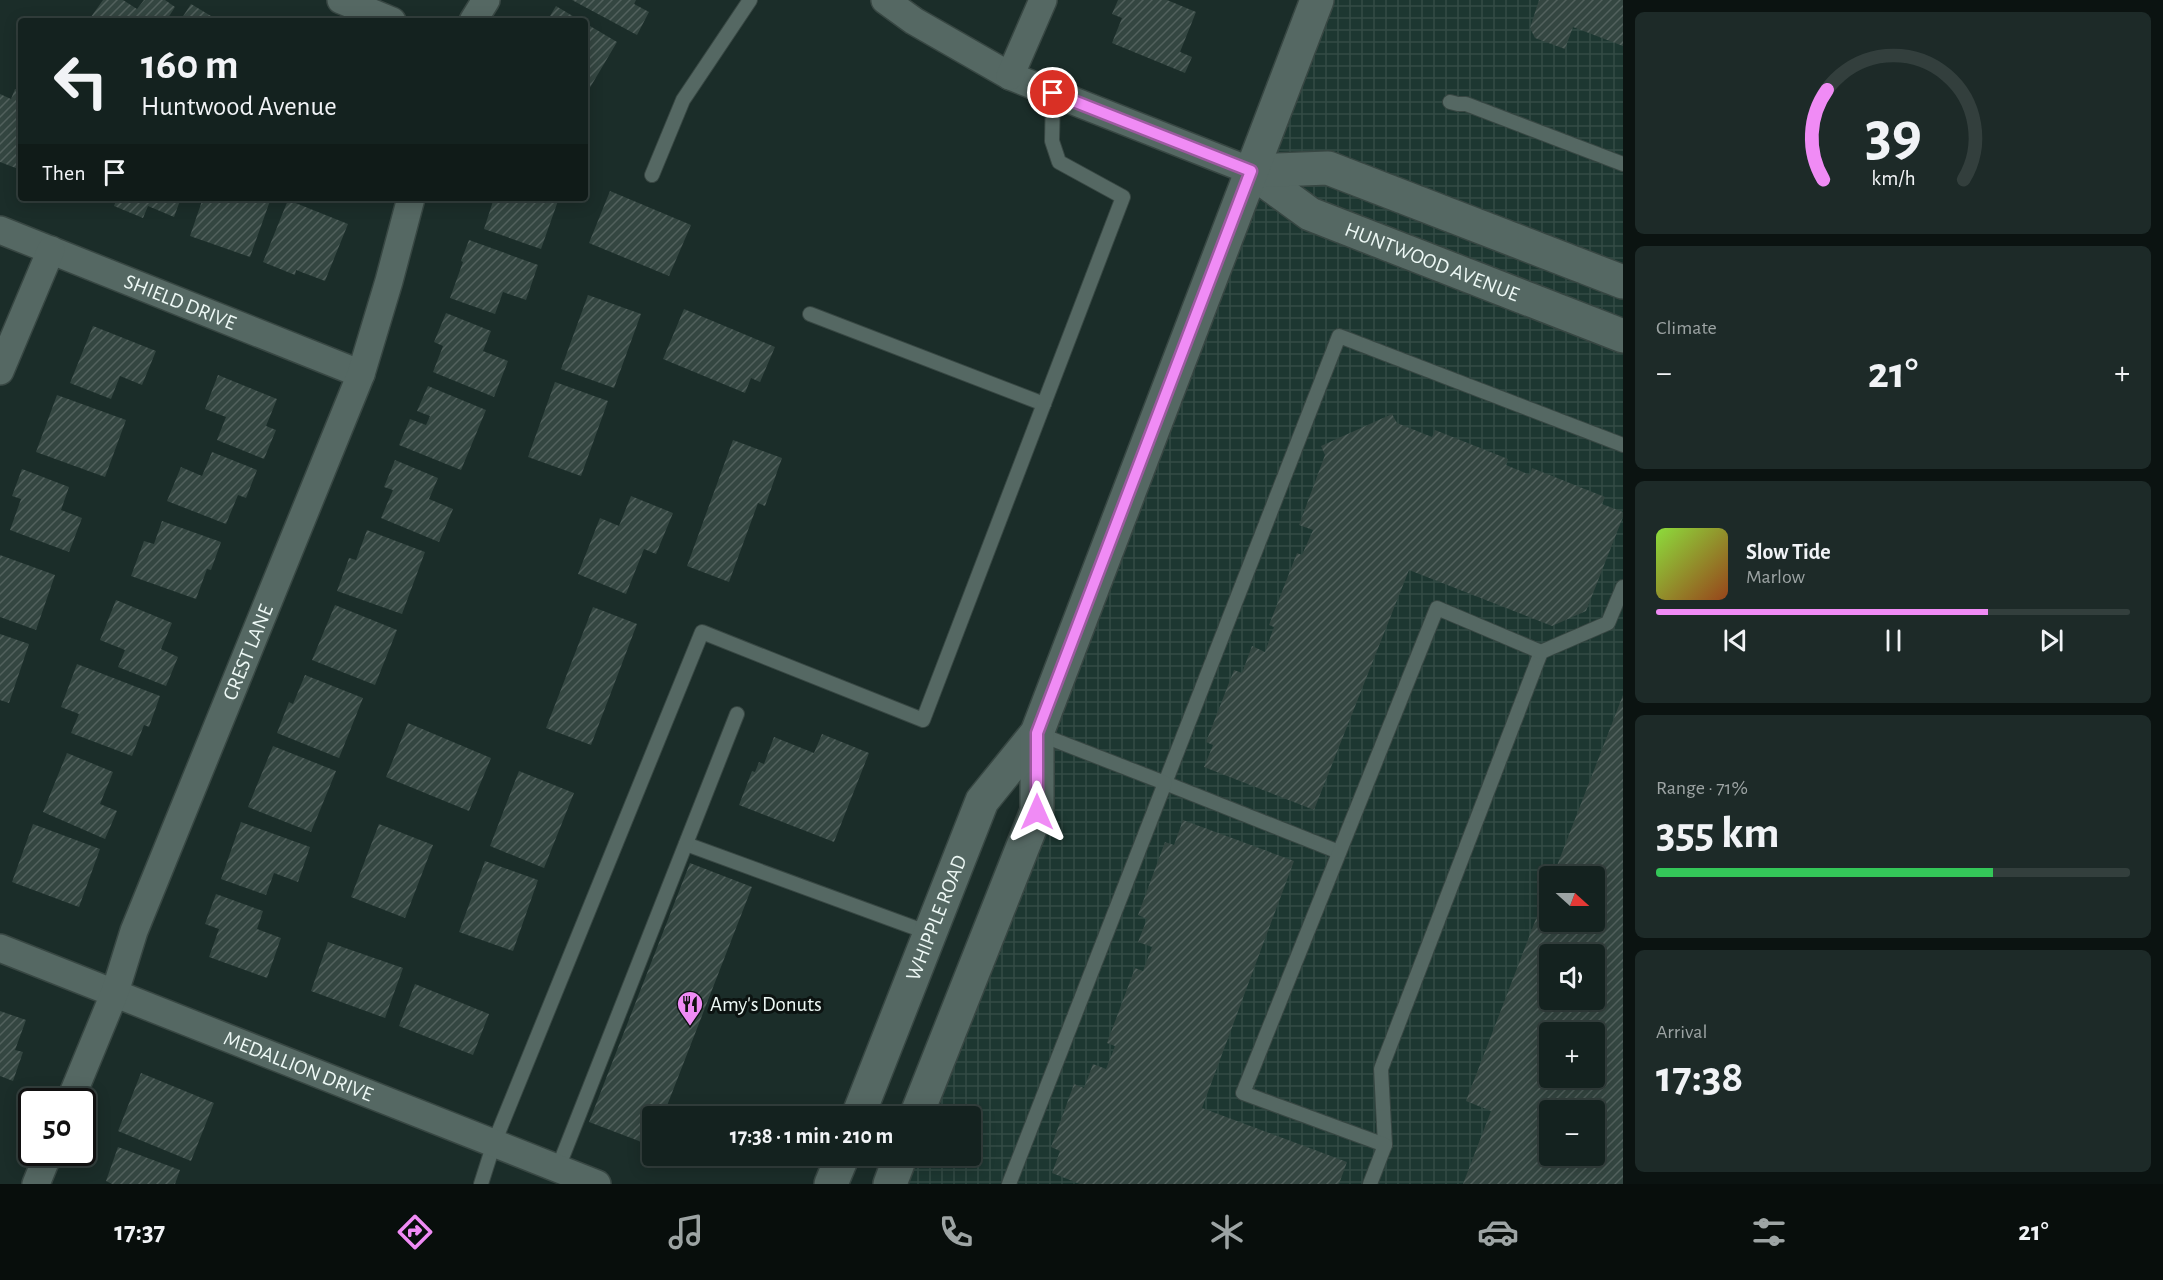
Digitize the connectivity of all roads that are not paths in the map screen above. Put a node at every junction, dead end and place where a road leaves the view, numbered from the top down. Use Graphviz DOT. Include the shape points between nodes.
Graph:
graph roads {
  1 [pos="341,0"];
  2 [pos="486,0"];
  3 [pos="750,0"];
  4 [pos="885,0"];
  5 [pos="1043,0"];
  6 [pos="1317,0"];
  7 [pos="385,18"];
  8 [pos="475,18"];
  9 [pos="1010,76"];
  10 [pos="1053,93"];
  11 [pos="1450,102"];
  12 [pos="1623,164"];
  13 [pos="1251,171"];
  14 [pos="652,175"];
  15 [pos="410,201"];
  16 [pos="0,230"];
  17 [pos="51,250"];
  18 [pos="1623,282"];
  19 [pos="810,314"];
  20 [pos="1623,336"];
  21 [pos="0,371"];
  22 [pos="361,374"];
  23 [pos="1044,404"];
  24 [pos="1623,445"];
  25 [pos="1623,587"];
  26 [pos="1541,652"];
  27 [pos="737,714"];
  28 [pos="1037,733"];
  29 [pos="1165,783"];
  30 [pos="686,844"];
  31 [pos="1339,852"];
  32 [pos="929,933"];
  33 [pos="0,948"];
  34 [pos="115,992"];
  35 [pos="75,1088"];
  36 [pos="862,1106"];
  37 [pos="920,1106"];
  38 [pos="494,1143"];
  39 [pos="1385,1145"];
  40 [pos="43,1166"];
  41 [pos="838,1166"];
  42 [pos="897,1166"];
  43 [pos="558,1168"];
  44 [pos="589,1182"];
  45 [pos="36,1184"];
  46 [pos="481,1184"];
  47 [pos="831,1184"];
  48 [pos="890,1184"];
  49 [pos="1009,1184"];
  50 [pos="1370,1184"];
  1 -- 7 [label="street"];
  2 -- 8 [label="street"];
  3 -- 14 [label="lane" via="682,100"];
  4 -- 9 [label="street, HUNTWOOD AVENUE"];
  5 -- 9 [label="street"];
  6 -- 13 [label="main road, WHIPPLE ROAD"];
  9 -- 10 [label="street, HUNTWOOD AVENUE"];
  10 -- 13 [label="street, HUNTWOOD AVENUE"];
  10 -- 23 [label="lane" via="1052,141 1059,162 1123,197"];
  11 -- 12 [label="lane" via="1466,104"];
  13 -- 18 [label="main road, HUNTWOOD AVENUE" via="1328,168"];
  13 -- 20 [label="main road, HUNTWOOD AVENUE" via="1310,214"];
  13 -- 28 [label="main road, WHIPPLE ROAD"];
  15 -- 22 [label="street, CREST LANE"];
  16 -- 17 [label="street, SHIELD DRIVE"];
  17 -- 21 [label="street"];
  17 -- 22 [label="street, SHIELD DRIVE"];
  19 -- 23 [label="lane"];
  22 -- 34 [label="street, CREST LANE" via="134,931"];
  23 -- 38 [label="lane" via="923,720 702,632"];
  24 -- 29 [label="lane" via="1339,336"];
  25 -- 26 [label="lane" via="1608,623"];
  26 -- 31 [label="lane" via="1437,608"];
  26 -- 39 [label="lane" via="1381,1069"];
  27 -- 30 [label="lane"];
  28 -- 29 [label="lane"];
  28 -- 32 [label="main road, WHIPPLE ROAD" via="982,801"];
  28 -- 37 [label="main road, WHIPPLE ROAD" via="1037,812"];
  29 -- 31 [label="lane"];
  29 -- 49 [label="lane"];
  30 -- 32 [label="lane"];
  30 -- 43 [label="lane"];
  31 -- 39 [label="lane" via="1243,1093"];
  32 -- 36 [label="main road, WHIPPLE ROAD"];
  33 -- 34 [label="street, MEDALLION DRIVE"];
  34 -- 35 [label="street, CREST LANE"];
  34 -- 38 [label="street, MEDALLION DRIVE"];
  38 -- 43 [label="street, MEDALLION DRIVE"];
  38 -- 46 [label="lane"];
  39 -- 50 [label="lane"];
  40 -- 45 [label="street"];
  41 -- 47 [label="main road"];
  42 -- 48 [label="main road"];
  43 -- 44 [label="street, MEDALLION DRIVE"];
}
